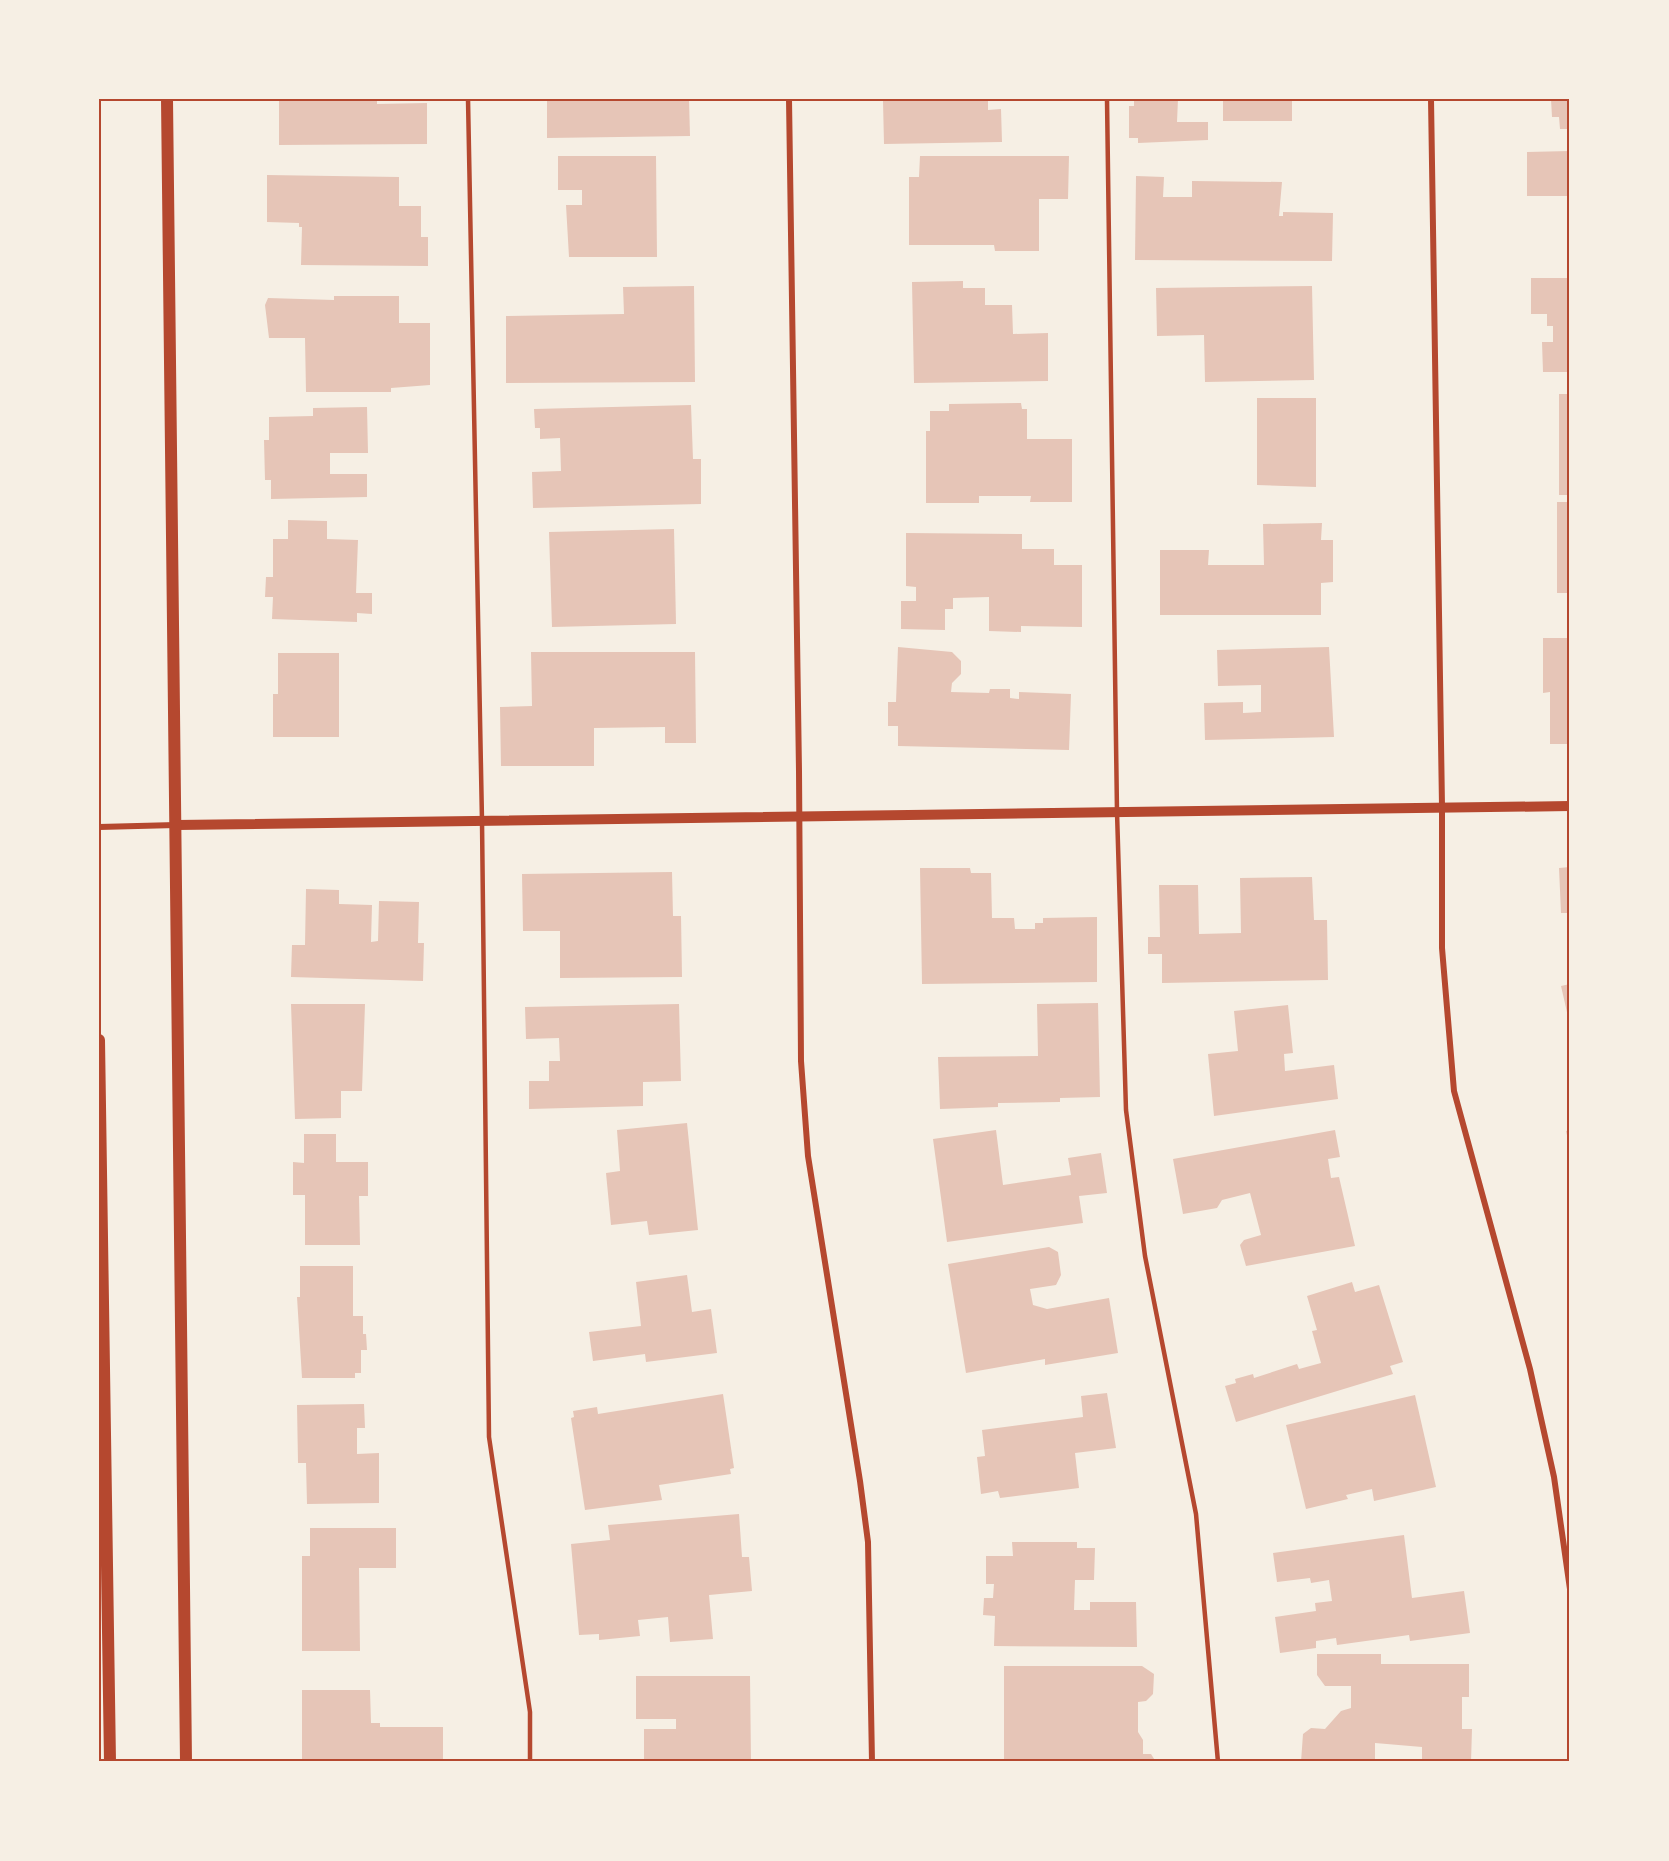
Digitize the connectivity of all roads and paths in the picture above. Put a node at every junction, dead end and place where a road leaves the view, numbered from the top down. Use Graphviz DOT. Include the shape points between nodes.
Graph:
graph roads {
  1 [pos="167,99"];
  2 [pos="468,99"];
  3 [pos="789,99"];
  4 [pos="1107,99"];
  5 [pos="1431,99"];
  6 [pos="1442,806"];
  7 [pos="1570,806"];
  8 [pos="1117,812"];
  9 [pos="799,817"];
  10 [pos="482,821"];
  11 [pos="177,825"];
  12 [pos="99,826"];
  13 [pos="99,1040"];
  14 [pos="1570,1589"];
  15 [pos="110,1762"];
  16 [pos="186,1762"];
  17 [pos="530,1762"];
  18 [pos="872,1762"];
  19 [pos="1218,1762"];
  1 -- 11 [label="main road"];
  2 -- 10 [label="lane"];
  3 -- 9 [label="street"];
  4 -- 8 [label="lane"];
  5 -- 6 [label="street"];
  6 -- 7 [label="street"];
  6 -- 8 [label="street"];
  6 -- 14 [label="street" via="1442,948 1454,1091 1530,1369 1554,1477"];
  8 -- 9 [label="street"];
  8 -- 19 [label="lane" via="1126,1110 1145,1256 1196,1514"];
  9 -- 10 [label="street"];
  9 -- 18 [label="street" via="801,1061 808,1156 868,1542"];
  10 -- 11 [label="street"];
  10 -- 17 [label="lane" via="489,1437 530,1712"];
  11 -- 12 [label="street"];
  11 -- 16 [label="main road"];
  13 -- 15 [label="main road"];
}
